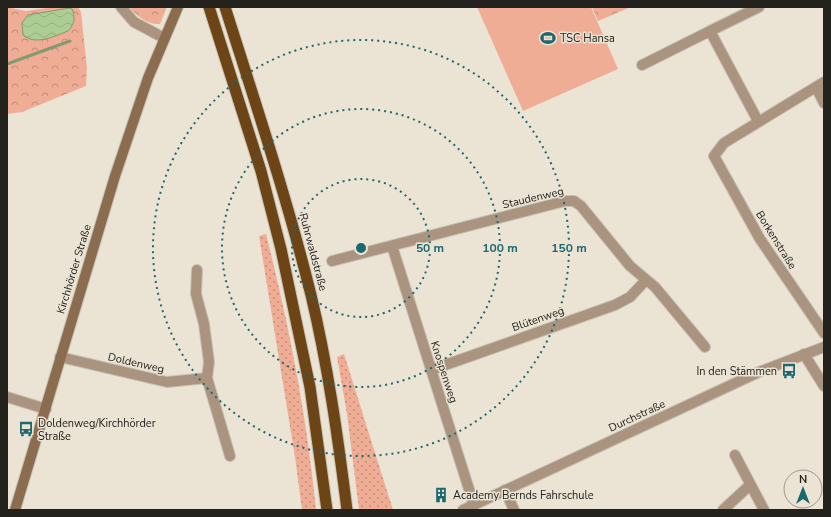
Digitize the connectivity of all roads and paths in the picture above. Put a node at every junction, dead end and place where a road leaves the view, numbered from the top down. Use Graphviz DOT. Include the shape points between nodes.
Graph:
graph roads {
  1 [pos="121,7"];
  2 [pos="178,7"];
  3 [pos="209,7"];
  4 [pos="225,7"];
  5 [pos="759,7"];
  6 [pos="710,31"];
  7 [pos="164,38"];
  8 [pos="642,65"];
  9 [pos="820,84"];
  10 [pos="824,103"];
  11 [pos="758,121"];
  12 [pos="392,246"];
  13 [pos="332,261"];
  14 [pos="197,270"];
  15 [pos="646,280"];
  16 [pos="824,333"];
  17 [pos="705,347"];
  18 [pos="824,347"];
  19 [pos="804,354"];
  20 [pos="60,357"];
  21 [pos="431,370"];
  22 [pos="207,378"];
  23 [pos="824,386"];
  24 [pos="7,397"];
  25 [pos="46,409"];
  26 [pos="735,455"];
  27 [pos="230,456"];
  28 [pos="750,485"];
  29 [pos="505,490"];
  30 [pos="474,504"];
  31 [pos="15,510"];
  32 [pos="327,510"];
  33 [pos="347,510"];
  34 [pos="462,510"];
  35 [pos="514,510"];
  36 [pos="723,510"];
  37 [pos="764,510"];
  1 -- 7 [label="street" via="134,22"];
  2 -- 7 [label="main road, Kirchhörder Straße"];
  3 -- 32 [label="highway" via="261,171 281,249 310,387"];
  4 -- 33 [label="highway, Ruhrwaldstraße" via="287,208 311,296 336,429"];
  5 -- 6 [label="street"];
  6 -- 8 [label="street"];
  6 -- 11 [label="street"];
  7 -- 20 [label="main road, Kirchhörder Straße" via="127,140"];
  9 -- 10 [label="street"];
  9 -- 11 [label="street"];
  11 -- 16 [label="street, Borkenstraße" via="724,143 714,156 760,238"];
  12 -- 13 [label="street, Staudenweg"];
  12 -- 15 [label="street, Staudenweg" via="565,201 574,201 581,206 630,266"];
  12 -- 21 [label="street, Knospenweg"];
  14 -- 22 [label="street" via="196,294 204,324 209,362"];
  15 -- 17 [label="street, Staudenweg" via="655,287"];
  15 -- 21 [label="street, Blütenweg" via="630,297 615,305"];
  18 -- 19 [label="street, Durchstraße"];
  19 -- 23 [label="street"];
  19 -- 29 [label="street, Durchstraße"];
  20 -- 22 [label="street, Doldenweg" via="167,382"];
  20 -- 25 [label="main road, Kirchhörder Straße"];
  21 -- 30 [label="street, Knospenweg"];
  22 -- 27 [label="street"];
  24 -- 25 [label="street"];
  25 -- 31 [label="main road, Kirchhörder Straße"];
  26 -- 28 [label="street"];
  28 -- 36 [label="street"];
  28 -- 37 [label="street"];
  29 -- 30 [label="street, Durchstraße"];
  29 -- 35 [label="street"];
  30 -- 34 [label="street, Durchstraße"];
}
